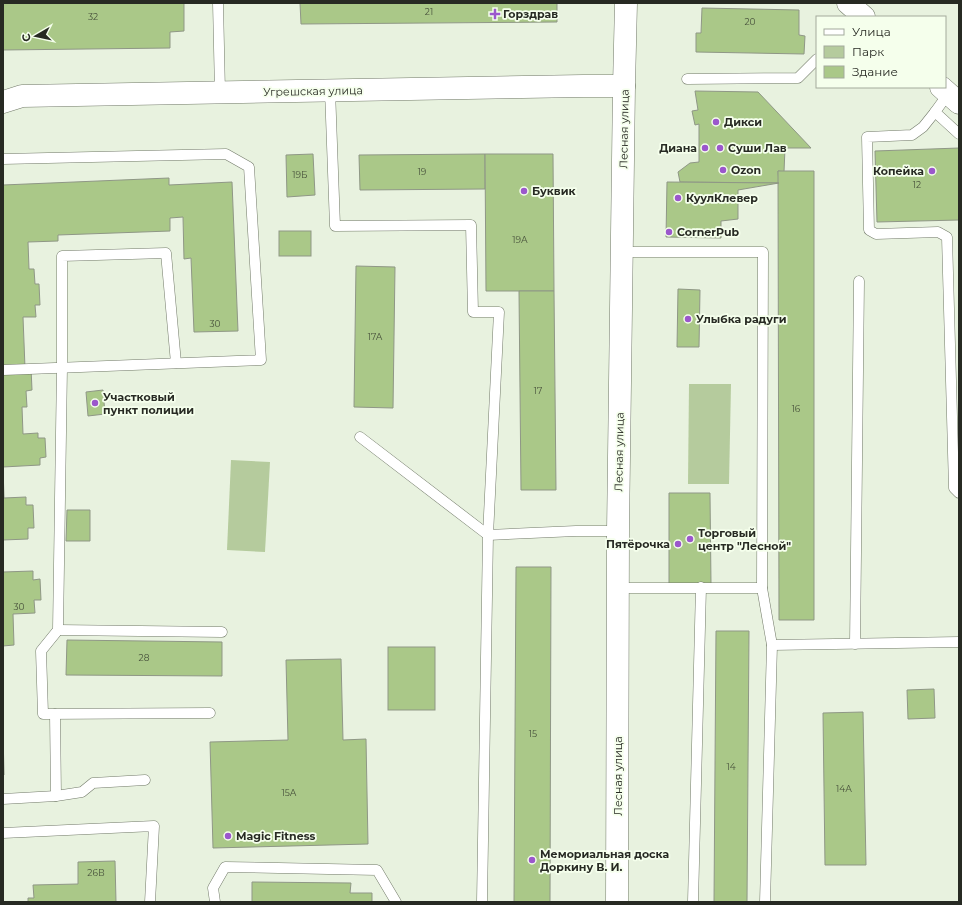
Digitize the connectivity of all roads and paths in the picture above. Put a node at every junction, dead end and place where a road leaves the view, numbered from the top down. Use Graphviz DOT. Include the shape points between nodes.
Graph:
graph roads {
  1 [pos="218,3"];
  2 [pos="626,3"];
  3 [pos="816,60"];
  4 [pos="687,79"];
  5 [pos="624,86"];
  6 [pos="330,90"];
  7 [pos="220,92"];
  8 [pos="949,95"];
  9 [pos="3,102"];
  10 [pos="934,112"];
  11 [pos="959,134"];
  12 [pos="3,159"];
  13 [pos="621,252"];
  14 [pos="859,281"];
  15 [pos="176,363"];
  16 [pos="62,367"];
  17 [pos="3,370"];
  18 [pos="360,437"];
  19 [pos="959,493"];
  20 [pos="618,531"];
  21 [pos="488,535"];
  22 [pos="701,587"];
  23 [pos="619,588"];
  24 [pos="762,588"];
  25 [pos="58,630"];
  26 [pos="222,632"];
  27 [pos="959,642"];
  28 [pos="854,644"];
  29 [pos="772,645"];
  30 [pos="210,713"];
  31 [pos="55,714"];
  32 [pos="145,780"];
  33 [pos="56,796"];
  34 [pos="3,798"];
  35 [pos="3,833"];
  36 [pos="150,902"];
  37 [pos="215,902"];
  38 [pos="396,902"];
  39 [pos="482,902"];
  40 [pos="617,902"];
  41 [pos="693,902"];
  42 [pos="765,902"];
  1 -- 7 [label="lane"];
  2 -- 5 [label="street, Лесная улица"];
  3 -- 4 [label="lane" via="798,78"];
  5 -- 6 [label="street, Угрешская улица"];
  5 -- 13 [label="street, Лесная улица"];
  6 -- 7 [label="street, Угрешская улица"];
  6 -- 21 [label="lane" via="335,226 472,225 473,312 499,312"];
  7 -- 9 [label="street, Угрешская улица" via="22,96"];
  8 -- 10 [label="lane"];
  10 -- 11 [label="lane"];
  10 -- 19 [label="lane" via="912,135 867,137 869,230 876,234 938,232 947,237 954,488"];
  12 -- 15 [label="lane" via="226,154 249,167 261,360"];
  13 -- 20 [label="street, Лесная улица"];
  13 -- 24 [label="lane" via="763,252"];
  14 -- 28 [label="lane"];
  15 -- 16 [label="lane"];
  15 -- 16 [label="lane" via="166,253 62,256"];
  16 -- 17 [label="lane"];
  16 -- 25 [label="lane"];
  18 -- 21 [label="lane"];
  20 -- 21 [label="lane"];
  20 -- 23 [label="street, Лесная улица"];
  21 -- 39 [label="lane"];
  22 -- 23 [label="lane"];
  22 -- 24 [label="lane"];
  22 -- 41 [label="lane"];
  23 -- 40 [label="street, Лесная улица"];
  24 -- 29 [label="lane"];
  25 -- 26 [label="lane"];
  25 -- 31 [label="lane" via="41,651 43,714"];
  27 -- 28 [label="lane"];
  28 -- 29 [label="lane"];
  29 -- 42 [label="lane"];
  30 -- 31 [label="lane"];
  31 -- 33 [label="lane"];
  32 -- 33 [label="lane" via="93,783 82,792"];
  33 -- 34 [label="lane"];
  35 -- 36 [label="lane" via="154,826"];
  37 -- 38 [label="lane" via="213,888 225,867 377,870"];
}
